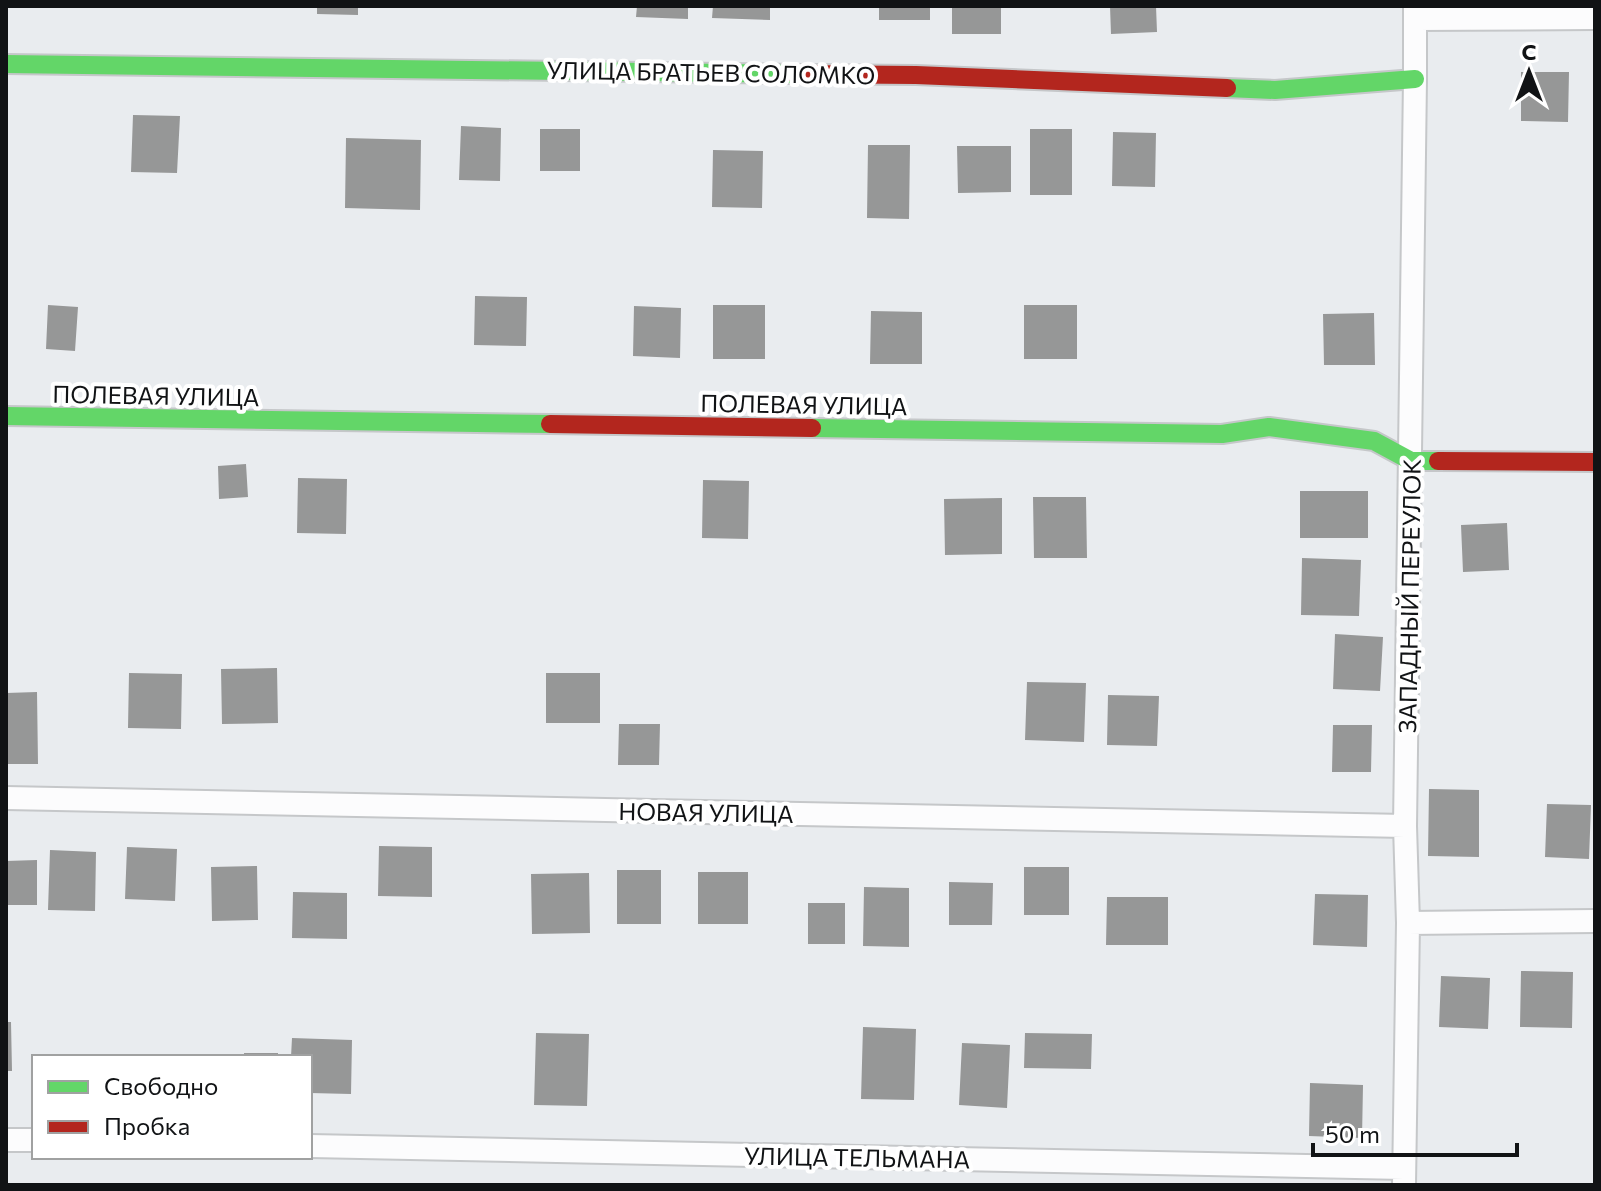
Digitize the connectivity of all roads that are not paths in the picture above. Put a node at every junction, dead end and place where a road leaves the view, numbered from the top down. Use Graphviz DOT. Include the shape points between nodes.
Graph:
graph roads {
  1 [pos="1415,12"];
  2 [pos="1595,18"];
  3 [pos="6,64"];
  4 [pos="1415,79"];
  5 [pos="6,416"];
  6 [pos="1411,461"];
  7 [pos="1595,462"];
  8 [pos="6,798"];
  9 [pos="1405,826"];
  10 [pos="1595,921"];
  11 [pos="1408,923"];
  12 [pos="6,1140"];
  13 [pos="32,1140"];
  14 [pos="312,1146"];
  15 [pos="1404,1177"];
  1 -- 2 [label="street"];
  1 -- 4 [label="street, ЗАПАДНЫЙ ПЕРЕУЛОК"];
  3 -- 4 [label="street, УЛИЦА БРАТЬЕВ СОЛОМКО" via="916,75 1275,90"];
  4 -- 6 [label="street, ЗАПАДНЫЙ ПЕРЕУЛОК"];
  5 -- 6 [label="street, ПОЛЕВАЯ УЛИЦА" via="1222,434 1269,427 1374,441"];
  6 -- 7 [label="street, ПОЛЕВАЯ УЛИЦА"];
  6 -- 9 [label="street, ЗАПАДНЫЙ ПЕРЕУЛОК"];
  8 -- 9 [label="street, НОВАЯ УЛИЦА"];
  9 -- 11 [label="street, ЗАПАДНЫЙ ПЕРЕУЛОК"];
  10 -- 11 [label="street"];
  11 -- 15 [label="street, ЗАПАДНЫЙ ПЕРЕУЛОК"];
  12 -- 13 [label="street"];
  14 -- 15 [label="street, УЛИЦА ТЕЛЬМАНА"];
}
